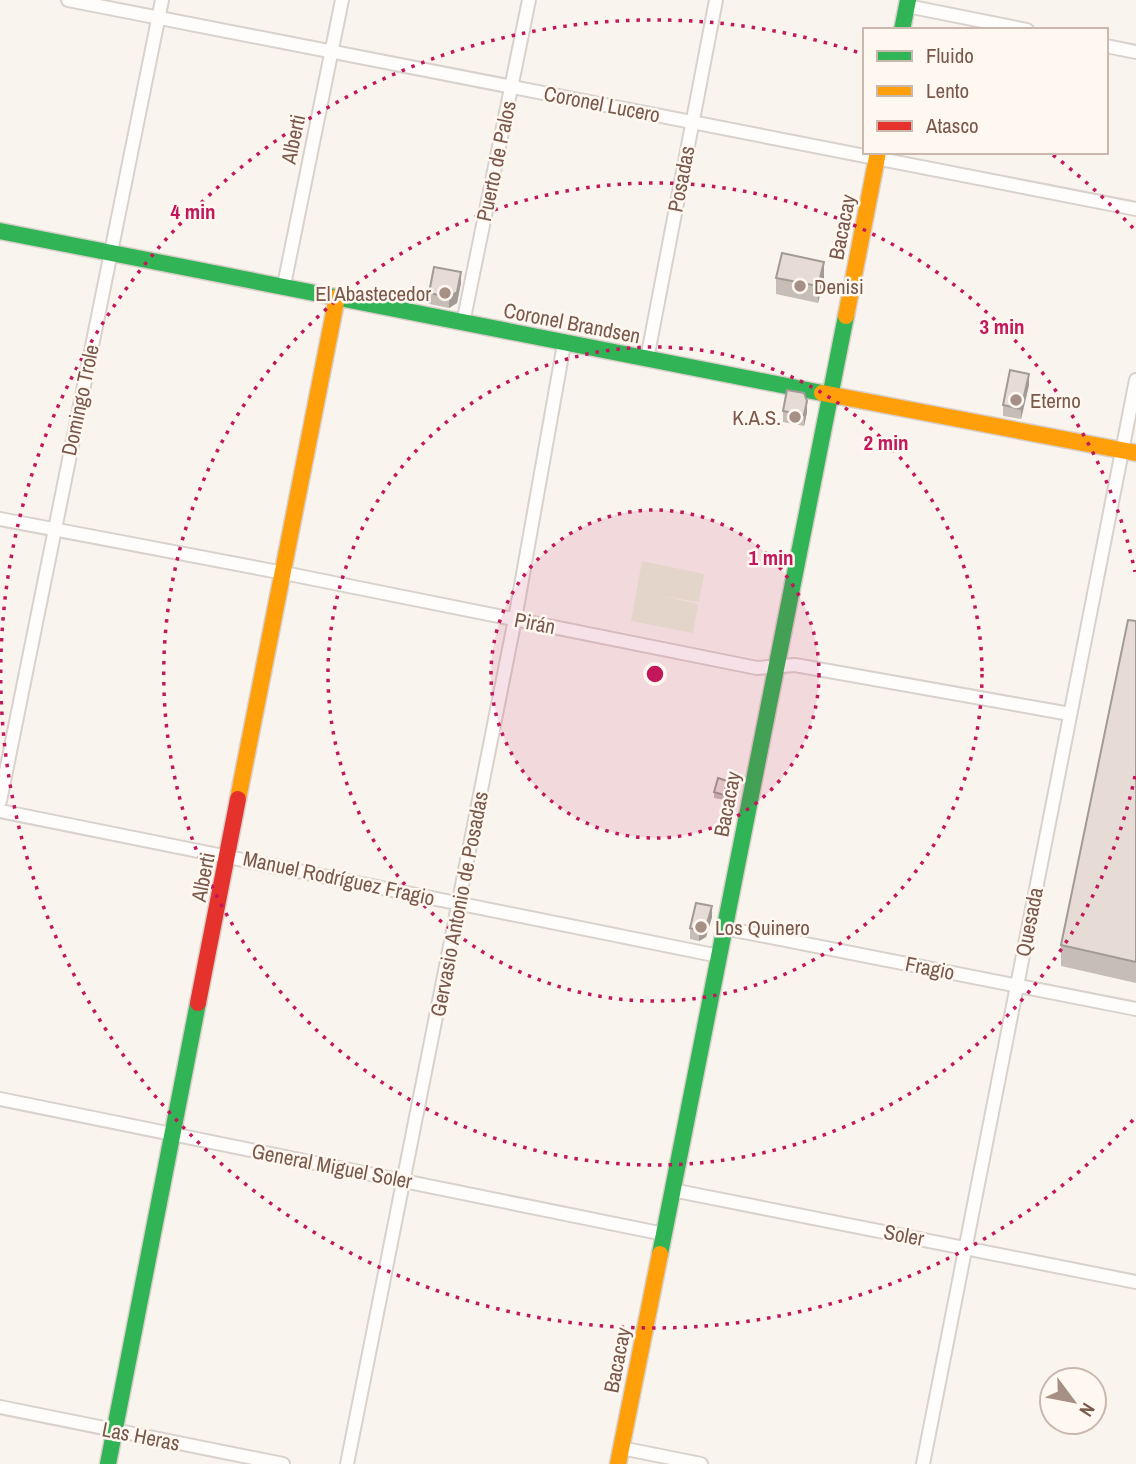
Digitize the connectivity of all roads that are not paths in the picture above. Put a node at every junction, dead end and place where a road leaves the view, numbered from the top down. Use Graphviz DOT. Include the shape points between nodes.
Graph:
graph roads {
  1 [pos="68,0"];
  2 [pos="162,0"];
  3 [pos="342,0"];
  4 [pos="529,0"];
  5 [pos="716,0"];
  6 [pos="907,3"];
  7 [pos="159,18"];
  8 [pos="902,28"];
  9 [pos="1018,28"];
  10 [pos="1108,46"];
  11 [pos="332,51"];
  12 [pos="1136,52"];
  13 [pos="511,87"];
  14 [pos="692,122"];
  15 [pos="863,153"];
  16 [pos="877,156"];
  17 [pos="1136,209"];
  18 [pos="0,231"];
  19 [pos="110,252"];
  20 [pos="284,285"];
  21 [pos="337,297"];
  22 [pos="463,323"];
  23 [pos="564,344"];
  24 [pos="647,359"];
  25 [pos="1136,380"];
  26 [pos="831,393"];
  27 [pos="1129,451"];
  28 [pos="0,519"];
  29 [pos="54,530"];
  30 [pos="284,573"];
  31 [pos="515,619"];
  32 [pos="776,666"];
  33 [pos="1070,715"];
  34 [pos="0,801"];
  35 [pos="0,811"];
  36 [pos="228,855"];
  37 [pos="460,903"];
  38 [pos="724,928"];
  39 [pos="719,956"];
  40 [pos="1017,985"];
  41 [pos="1136,1009"];
  42 [pos="0,1099"];
  43 [pos="172,1134"];
  44 [pos="403,1181"];
  45 [pos="673,1191"];
  46 [pos="664,1234"];
  47 [pos="964,1247"];
  48 [pos="1136,1282"];
  49 [pos="0,1407"];
  50 [pos="114,1431"];
  51 [pos="620,1456"];
  52 [pos="108,1464"];
  53 [pos="283,1464"];
  54 [pos="347,1464"];
  55 [pos="701,1464"];
  56 [pos="923,1464"];
  1 -- 7 [label="street, Coronel Lucero"];
  2 -- 7 [label="street, Domingo Trole"];
  3 -- 11 [label="street, Alberti"];
  4 -- 13 [label="street, Puerto de Palos"];
  5 -- 14 [label="street, Posadas"];
  6 -- 8 [label="street"];
  6 -- 9 [label="street"];
  7 -- 11 [label="street, Coronel Lucero"];
  7 -- 19 [label="street, Domingo Trole"];
  10 -- 12 [label="street"];
  11 -- 13 [label="street, Coronel Lucero"];
  11 -- 20 [label="street, Alberti"];
  13 -- 14 [label="street, Coronel Lucero"];
  13 -- 22 [label="street, Puerto de Palos"];
  14 -- 15 [label="street, Coronel Lucero"];
  14 -- 24 [label="street, Posadas"];
  16 -- 17 [label="street, Coronel Lucero"];
  16 -- 26 [label="street, Bacacay"];
  18 -- 19 [label="street, Coronel Brandsen"];
  19 -- 20 [label="street, Coronel Brandsen"];
  19 -- 29 [label="street, Domingo Trole"];
  20 -- 21 [label="street, Coronel Brandsen"];
  21 -- 22 [label="street, Coronel Brandsen"];
  21 -- 30 [label="street, Alberti"];
  22 -- 23 [label="street, Coronel Brandsen"];
  23 -- 24 [label="street, Coronel Brandsen"];
  23 -- 31 [label="street, Gervasio Antonio de Posadas"];
  24 -- 26 [label="street, Coronel Brandsen"];
  25 -- 27 [label="street, Quesada"];
  26 -- 27 [label="street, Coronel Brandsen"];
  26 -- 32 [label="street, Bacacay"];
  27 -- 33 [label="street, Quesada"];
  28 -- 29 [label="street, Pirán"];
  29 -- 30 [label="street, Pirán"];
  29 -- 34 [label="street, Domingo Trole"];
  30 -- 31 [label="street, Pirán"];
  30 -- 36 [label="street, Alberti"];
  31 -- 32 [label="street, Pirán" via="757,668"];
  31 -- 37 [label="street, Gervasio Antonio de Posadas"];
  32 -- 33 [label="street, Pirán" via="795,665"];
  32 -- 38 [label="street, Bacacay"];
  33 -- 40 [label="street, Quesada"];
  35 -- 36 [label="street, Manuel Rodríguez Fragio"];
  36 -- 37 [label="street, Manuel Rodríguez Fragio"];
  36 -- 43 [label="street, Alberti"];
  37 -- 39 [label="street, Manuel Rodríguez Fragio"];
  37 -- 44 [label="street, Gervasio Antonio de Posadas"];
  38 -- 39 [label="street, Bacacay"];
  38 -- 40 [label="street, Fragio"];
  39 -- 45 [label="street, Bacacay"];
  40 -- 41 [label="street, Fragio"];
  40 -- 47 [label="street, Quesada"];
  42 -- 43 [label="street, General Miguel Soler"];
  43 -- 44 [label="street, General Miguel Soler"];
  43 -- 50 [label="street, Alberti"];
  44 -- 46 [label="street, General Miguel Soler"];
  44 -- 54 [label="street, Gervasio Antonio de Posadas"];
  45 -- 46 [label="street, Bacacay"];
  45 -- 47 [label="street, Soler"];
  46 -- 51 [label="street, Bacacay"];
  47 -- 48 [label="street, Soler"];
  47 -- 56 [label="street, Quesada"];
  49 -- 50 [label="street, Las Heras"];
  50 -- 52 [label="street, Alberti"];
  50 -- 53 [label="street, Las Heras"];
  51 -- 55 [label="street"];
}
